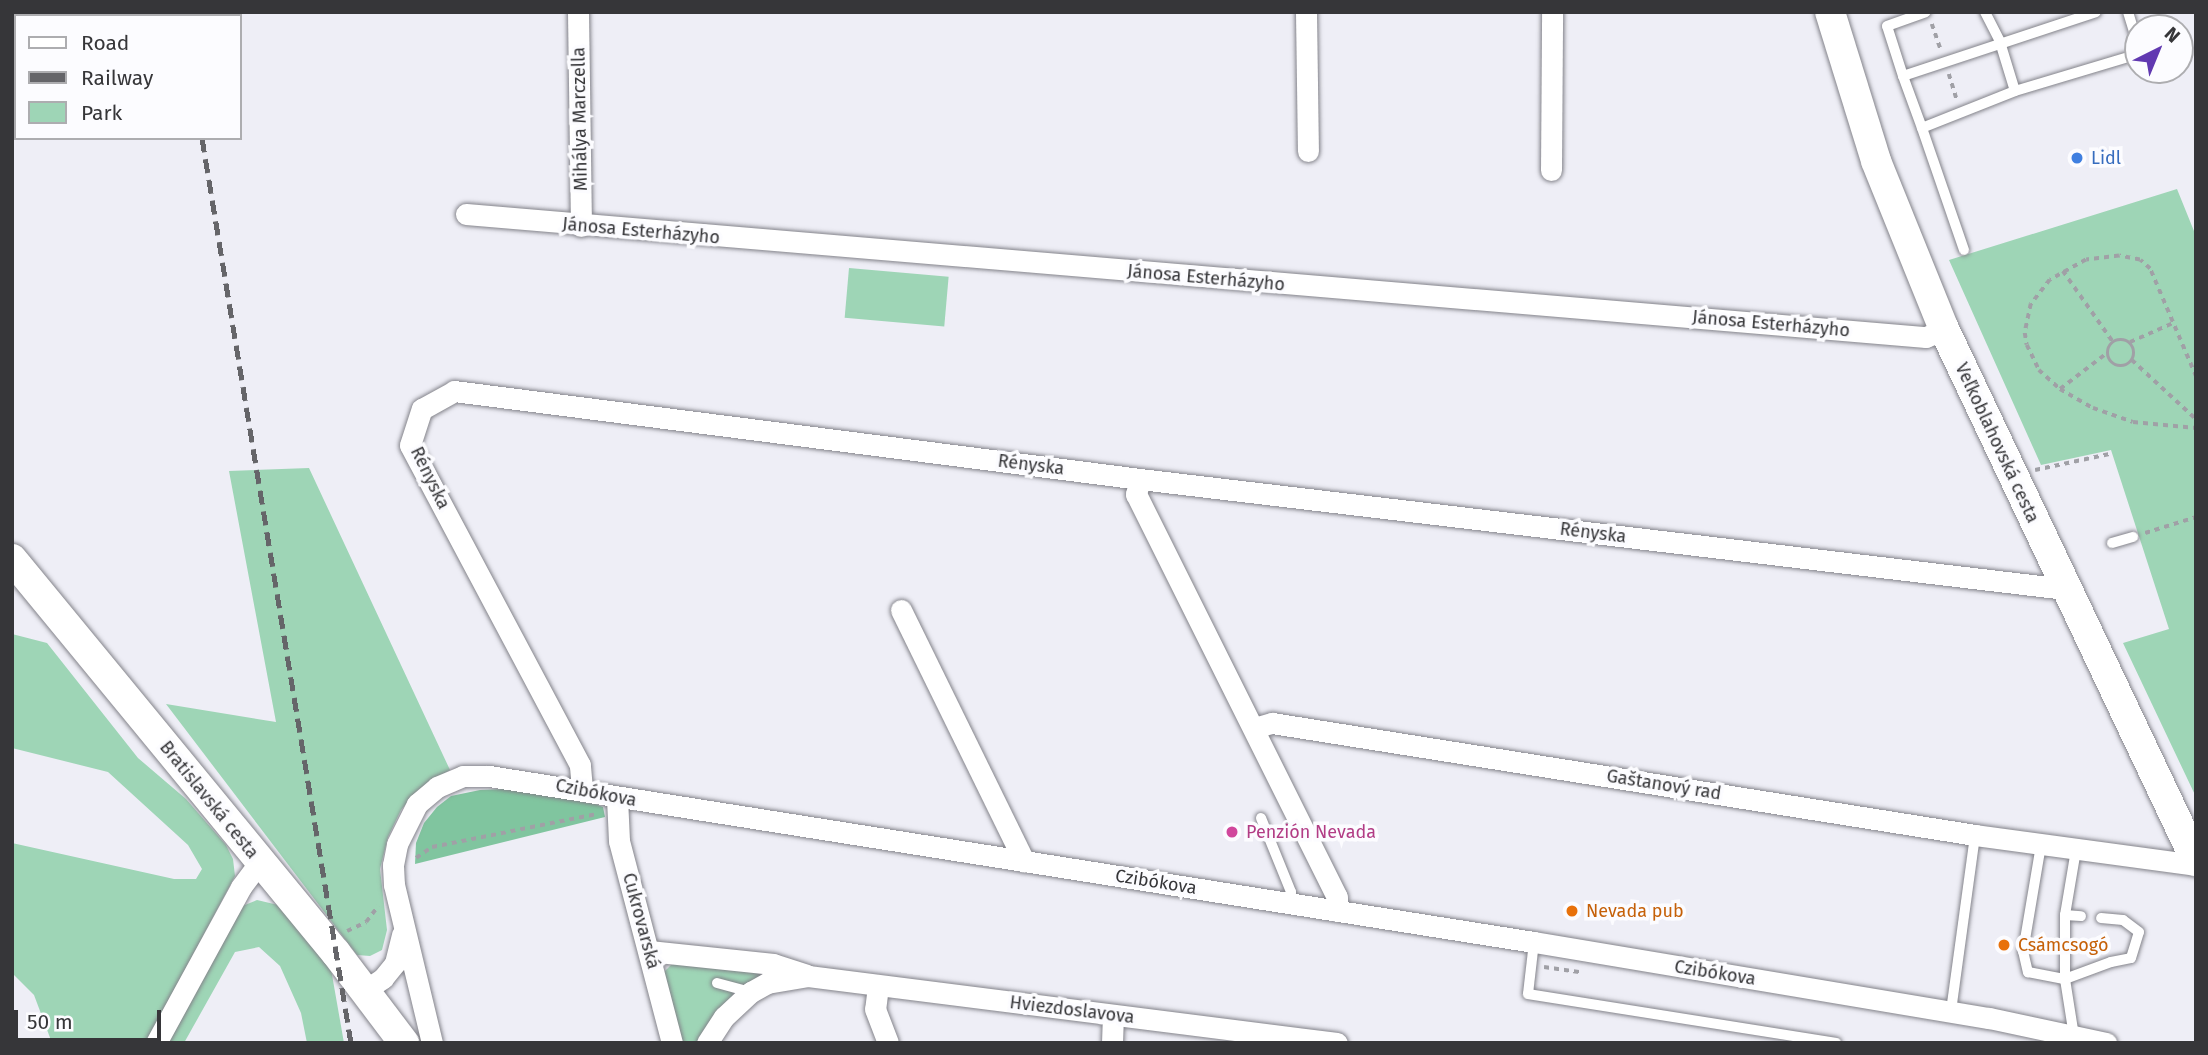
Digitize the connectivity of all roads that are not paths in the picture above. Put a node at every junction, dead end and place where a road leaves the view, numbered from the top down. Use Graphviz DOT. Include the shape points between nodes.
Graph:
graph roads {
  1 [pos="578,12"];
  2 [pos="1306,12"];
  3 [pos="1552,12"];
  4 [pos="1830,12"];
  5 [pos="1926,12"];
  6 [pos="1985,12"];
  7 [pos="2096,12"];
  8 [pos="2000,42"];
  9 [pos="2124,58"];
  10 [pos="1903,76"];
  11 [pos="2015,92"];
  12 [pos="1922,128"];
  13 [pos="1308,152"];
  14 [pos="1551,170"];
  15 [pos="466,214"];
  16 [pos="581,226"];
  17 [pos="1964,250"];
  18 [pos="1944,329"];
  19 [pos="1140,480"];
  20 [pos="2136,536"];
  21 [pos="2112,543"];
  22 [pos="17,570"];
  23 [pos="2065,589"];
  24 [pos="901,610"];
  25 [pos="1254,728"];
  26 [pos="582,789"];
  27 [pos="617,798"];
  28 [pos="1261,818"];
  29 [pos="1975,835"];
  30 [pos="2041,845"];
  31 [pos="2076,850"];
  32 [pos="1024,861"];
  33 [pos="260,862"];
  34 [pos="2196,863"];
  35 [pos="1289,905"];
  36 [pos="1337,911"];
  37 [pos="2065,915"];
  38 [pos="2081,916"];
  39 [pos="2101,918"];
  40 [pos="403,927"];
  41 [pos="1534,942"];
  42 [pos="649,951"];
  43 [pos="808,976"];
  44 [pos="2065,979"];
  45 [pos="717,983"];
  46 [pos="878,986"];
  47 [pos="364,990"];
  48 [pos="751,992"];
  49 [pos="1951,1011"];
  50 [pos="1113,1015"];
  51 [pos="2074,1036"];
  52 [pos="156,1043"];
  53 [pos="404,1043"];
  54 [pos="432,1043"];
  55 [pos="672,1043"];
  56 [pos="707,1043"];
  57 [pos="888,1043"];
  58 [pos="1112,1043"];
  59 [pos="1336,1043"];
  60 [pos="1836,1043"];
  61 [pos="2106,1043"];
  1 -- 16 [label="street, Mihálya Marczella"];
  2 -- 13 [label="street"];
  3 -- 14 [label="street"];
  4 -- 18 [label="main road, Veľkoblahovská cesta" via="1877,161"];
  5 -- 10 [label="lane" via="1887,26"];
  6 -- 8 [label="lane"];
  7 -- 8 [label="lane"];
  8 -- 10 [label="lane"];
  8 -- 11 [label="lane"];
  9 -- 11 [label="lane"];
  10 -- 12 [label="lane"];
  11 -- 12 [label="lane"];
  12 -- 17 [label="lane"];
  15 -- 16 [label="street, Jánosa Esterházyho"];
  16 -- 18 [label="street, Jánosa Esterházyho" via="1913,336 1927,337"];
  18 -- 23 [label="main road, Veľkoblahovská cesta"];
  19 -- 23 [label="street, Rényska"];
  19 -- 25 [label="street" via="1136,494"];
  19 -- 26 [label="street, Rényska" via="454,391 422,409 410,445 580,765"];
  20 -- 21 [label="lane"];
  22 -- 33 [label="main road, Bratislavská cesta"];
  23 -- 34 [label="main road, Veľkoblahovská cesta"];
  24 -- 32 [label="street"];
  25 -- 29 [label="street, Gaštanový rad" via="1272,723"];
  25 -- 36 [label="street" via="1337,897"];
  26 -- 27 [label="street, Czibókova"];
  26 -- 40 [label="street, Czibókova" via="489,776 463,776 437,787 416,804 405,822 393,865"];
  27 -- 32 [label="street, Czibókova"];
  27 -- 42 [label="street, Cukrovarská" via="619,841"];
  28 -- 35 [label="lane" via="1291,892"];
  29 -- 30 [label="street, Gaštanový rad"];
  29 -- 49 [label="lane"];
  30 -- 31 [label="street, Gaštanový rad"];
  30 -- 44 [label="lane" via="2023,951 2028,972"];
  31 -- 34 [label="street, Gaštanový rad"];
  31 -- 37 [label="lane"];
  32 -- 35 [label="street, Czibókova"];
  33 -- 47 [label="main road, Bratislavská cesta"];
  33 -- 52 [label="street" via="241,887"];
  35 -- 36 [label="street, Czibókova"];
  36 -- 41 [label="street, Czibókova"];
  37 -- 38 [label="lane"];
  37 -- 44 [label="lane"];
  39 -- 44 [label="lane" via="2123,920 2139,932 2131,958"];
  40 -- 47 [label="street, Czibókova" via="396,963"];
  40 -- 54 [label="street"];
  41 -- 49 [label="street, Czibókova"];
  41 -- 60 [label="lane" via="1528,994"];
  42 -- 43 [label="street, Hviezdoslavova" via="773,964"];
  42 -- 55 [label="street, Cukrovarská"];
  43 -- 46 [label="street, Hviezdoslavova"];
  43 -- 48 [label="street, Hviezdoslavova"];
  44 -- 51 [label="lane"];
  45 -- 48 [label="lane"];
  46 -- 50 [label="street, Hviezdoslavova"];
  46 -- 57 [label="street" via="875,1009"];
  47 -- 53 [label="main road, Bratislavská cesta"];
  48 -- 56 [label="street, Hviezdoslavova" via="724,1017"];
  49 -- 51 [label="street, Czibókova"];
  50 -- 58 [label="street"];
  50 -- 59 [label="street, Hviezdoslavova"];
  51 -- 61 [label="street, Czibókova"];
}
